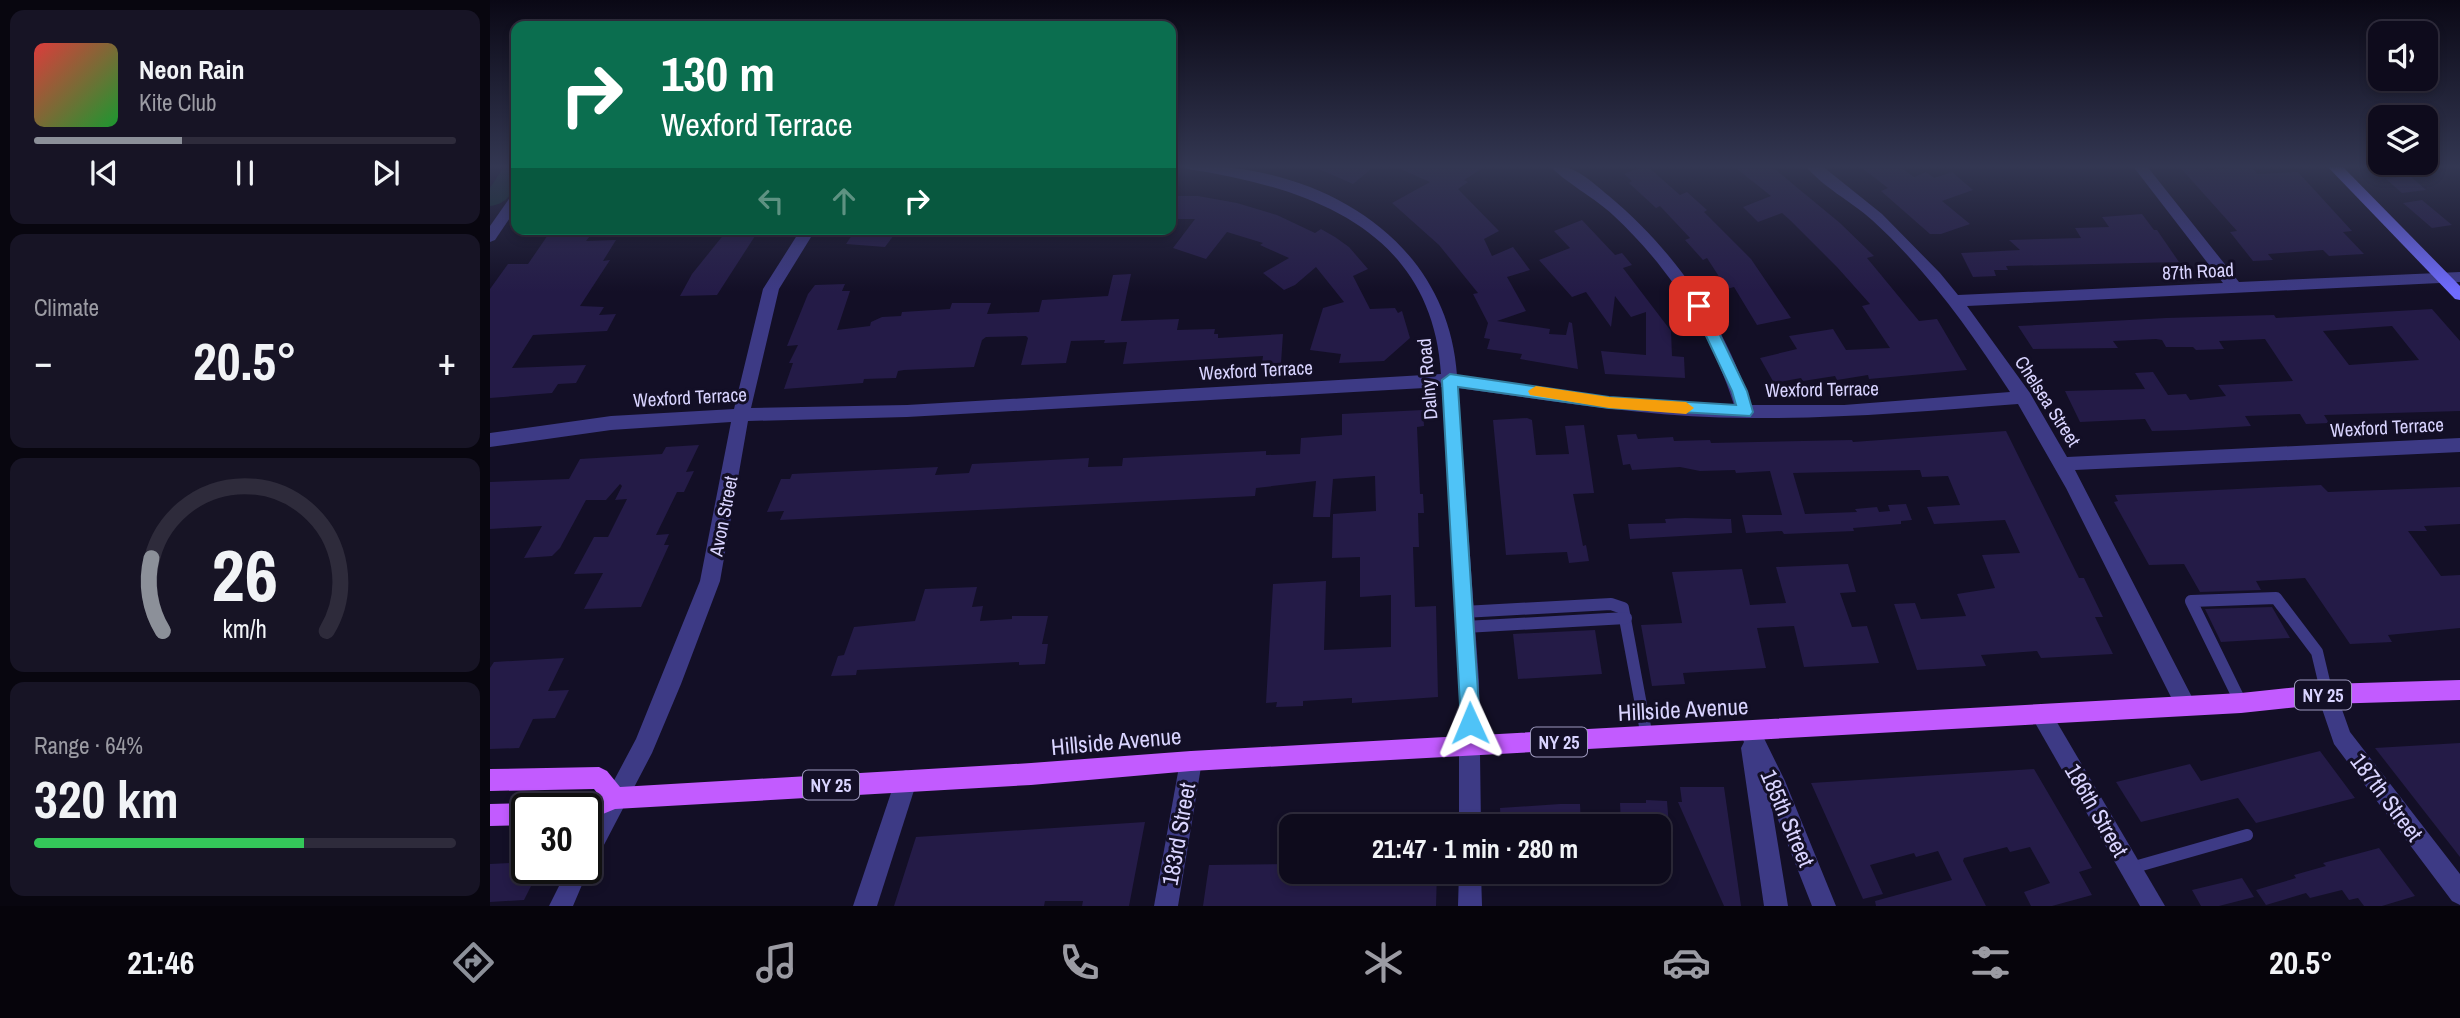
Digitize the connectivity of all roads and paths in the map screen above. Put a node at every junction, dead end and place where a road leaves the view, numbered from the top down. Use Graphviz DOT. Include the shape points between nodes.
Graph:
graph roads {
  1 [pos="1334,207"];
  2 [pos="1612,207"];
  3 [pos="1864,207"];
  4 [pos="2172,207"];
  5 [pos="2375,207"];
  6 [pos="497,218"];
  7 [pos="804,235"];
  8 [pos="490,237"];
  9 [pos="2443,277"];
  10 [pos="2460,277"];
  11 [pos="2235,288"];
  12 [pos="2460,295"];
  13 [pos="1954,301"];
  14 [pos="1450,380"];
  15 [pos="2024,397"];
  16 [pos="1745,412"];
  17 [pos="741,415"];
  18 [pos="490,440"];
  19 [pos="2460,445"];
  20 [pos="2064,464"];
  21 [pos="1464,619"];
  22 [pos="2460,690"];
  23 [pos="2327,694"];
  24 [pos="2242,703"];
  25 [pos="2186,706"];
  26 [pos="2041,714"];
  27 [pos="1750,731"];
  28 [pos="1647,737"];
  29 [pos="1471,747"];
  30 [pos="1191,761"];
  31 [pos="490,780"];
  32 [pos="906,781"];
  33 [pos="615,798"];
  34 [pos="602,803"];
  35 [pos="511,814"];
  36 [pos="1470,814"];
  37 [pos="490,815"];
  38 [pos="602,824"];
  39 [pos="2247,835"];
  40 [pos="2131,867"];
  41 [pos="572,884"];
  42 [pos="1470,884"];
  43 [pos="2460,893"];
  44 [pos="561,906"];
  45 [pos="865,906"];
  46 [pos="1166,906"];
  47 [pos="1470,906"];
  48 [pos="1776,906"];
  49 [pos="1824,906"];
  50 [pos="2153,906"];
  1 -- 14 [label="street, Dalny Road" via="1390,242 1429,289 1446,338"];
  2 -- 16 [label="street" via="1699,306 1740,391"];
  3 -- 13 [label="street, Chelsea Street"];
  4 -- 11 [label="street"];
  5 -- 9 [label="street"];
  6 -- 8 [label="street"];
  7 -- 17 [label="street, Avon Street" via="771,289"];
  9 -- 10 [label="street, 87th Road"];
  9 -- 11 [label="street, 87th Road"];
  9 -- 12 [label="street"];
  11 -- 13 [label="street, 87th Road"];
  13 -- 15 [label="street, Chelsea Street"];
  14 -- 16 [label="street, Wexford Terrace" via="1609,402"];
  14 -- 17 [label="street, Wexford Terrace" via="907,411"];
  14 -- 21 [label="street, Dalny Road"];
  15 -- 16 [label="street, Wexford Terrace" via="1857,410"];
  15 -- 20 [label="street, Chelsea Street"];
  17 -- 18 [label="street, Wexford Terrace" via="611,423"];
  17 -- 33 [label="street, Avon Street" via="710,581 644,746"];
  19 -- 20 [label="street, Wexford Terrace"];
  20 -- 25 [label="street, Chelsea Street"];
  21 -- 28 [label="lane" via="1626,618"];
  21 -- 29 [label="street, Dalny Road"];
  22 -- 23 [label="main road, Hillside Avenue / NY 25"];
  23 -- 24 [label="main road, Hillside Avenue / NY 25"];
  23 -- 24 [label="lane" via="2317,652 2276,598 2191,601"];
  23 -- 43 [label="street, 187th Street" via="2341,737"];
  24 -- 25 [label="main road, Hillside Avenue / NY 25"];
  25 -- 26 [label="main road, Hillside Avenue / NY 25"];
  26 -- 27 [label="main road, Hillside Avenue / NY 25"];
  26 -- 40 [label="street, 186th Street"];
  27 -- 28 [label="main road, Hillside Avenue / NY 25"];
  27 -- 48 [label="street"];
  27 -- 49 [label="street, 185th Street"];
  28 -- 29 [label="main road, Hillside Avenue / NY 25"];
  29 -- 30 [label="main road, Hillside Avenue / NY 25"];
  29 -- 36 [label="street, Dalny Road"];
  30 -- 32 [label="main road, Hillside Avenue / NY 25"];
  30 -- 46 [label="street, 183rd Street"];
  31 -- 33 [label="main road" via="598,778"];
  32 -- 33 [label="main road, Hillside Avenue / NY 25"];
  32 -- 45 [label="street"];
  33 -- 34 [label="main road, Hillside Avenue / NY 25"];
  33 -- 38 [label="street, Avon Street"];
  35 -- 37 [label="main road"];
  39 -- 40 [label="lane"];
  40 -- 50 [label="street, 186th Street"];
  41 -- 44 [label="street"];
  42 -- 47 [label="street"];
}
